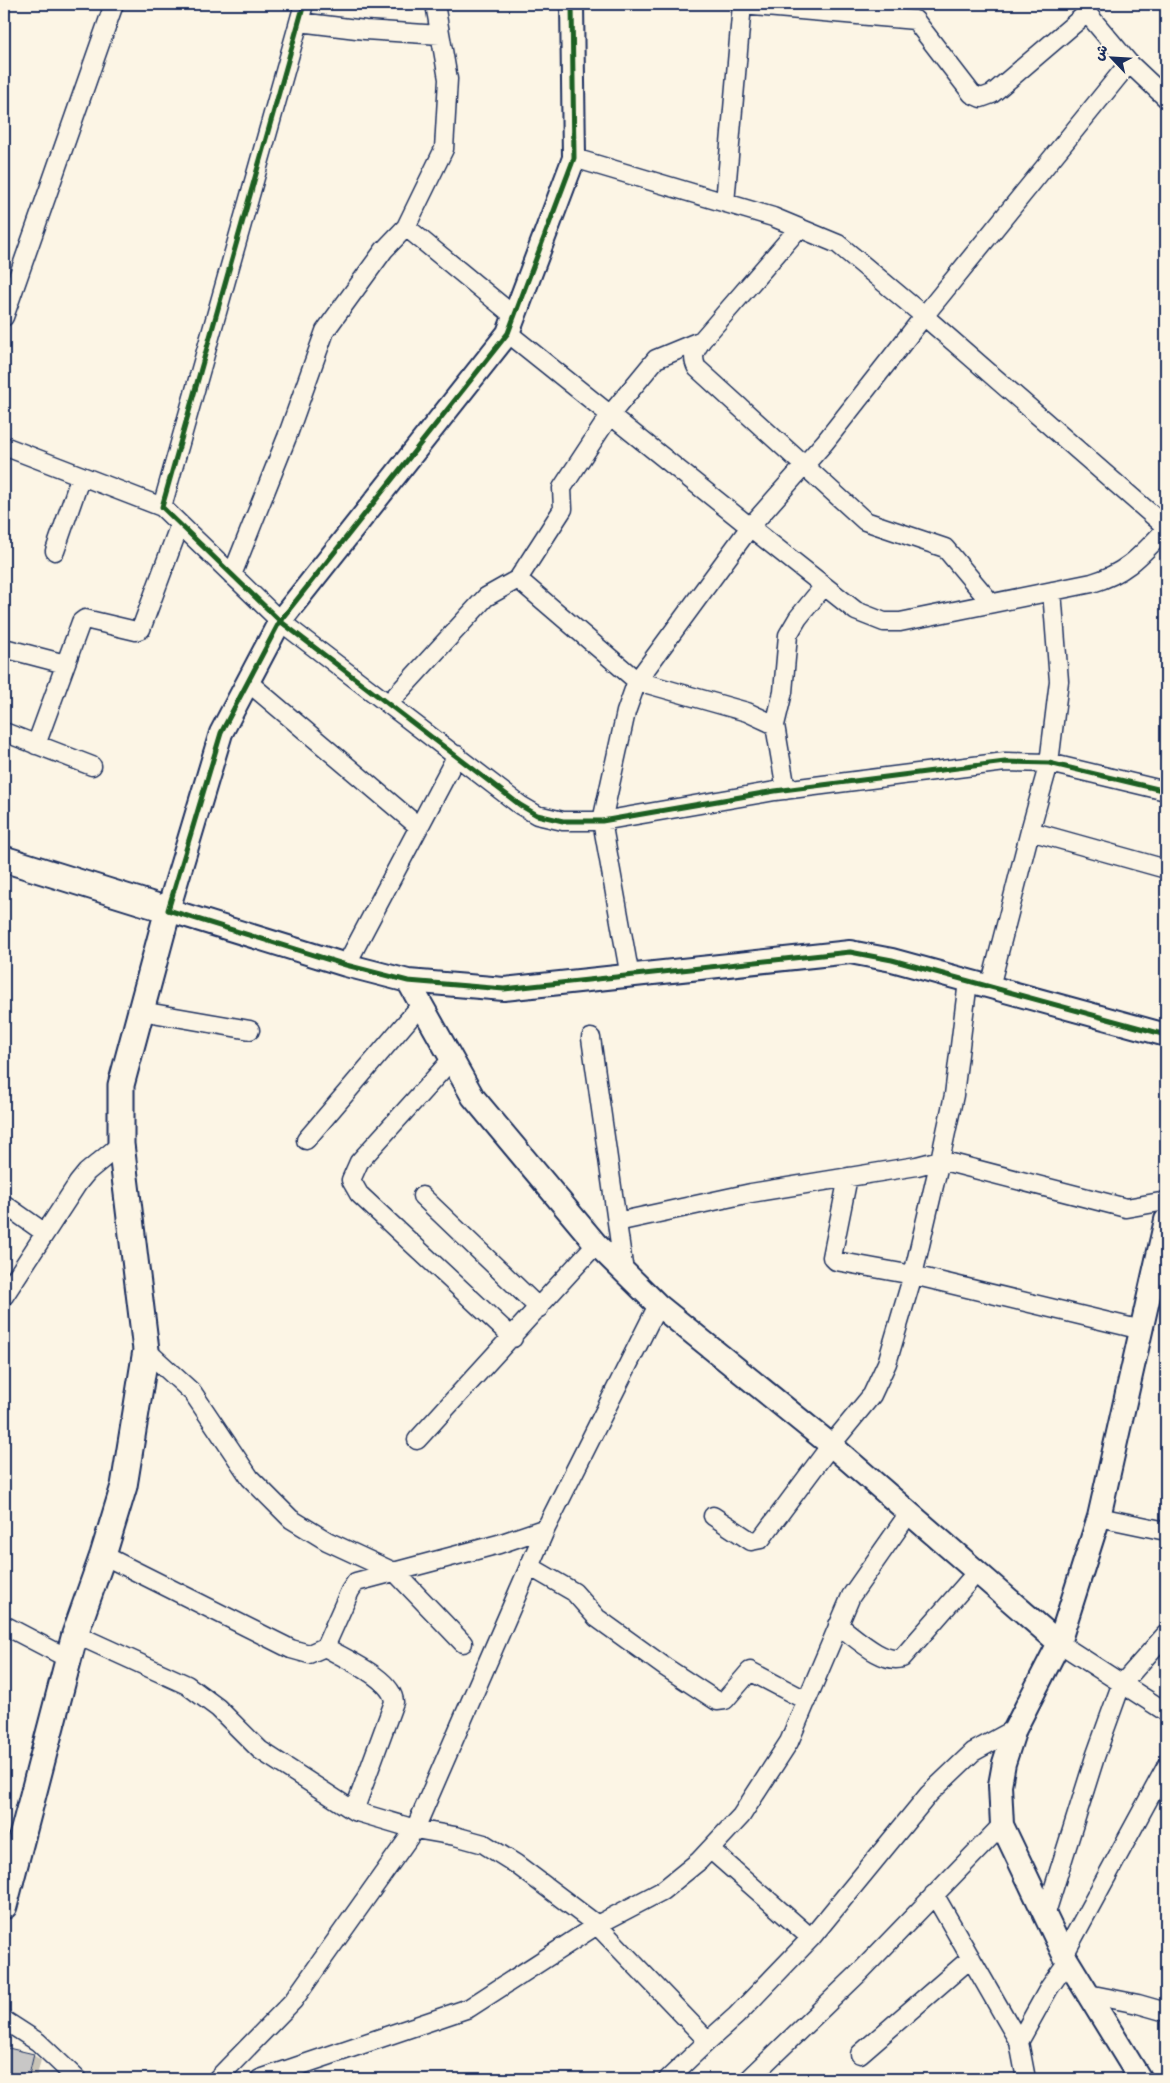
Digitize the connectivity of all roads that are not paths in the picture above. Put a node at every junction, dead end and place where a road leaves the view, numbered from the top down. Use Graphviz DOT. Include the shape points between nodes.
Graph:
graph roads {
  1 [pos="114,4"];
  2 [pos="304,4"];
  3 [pos="435,4"];
  4 [pos="572,4"];
  5 [pos="742,5"];
  6 [pos="1087,8"];
  7 [pos="299,22"];
  8 [pos="440,35"];
  9 [pos="1129,63"];
  10 [pos="1166,98"];
  11 [pos="574,158"];
  12 [pos="725,203"];
  13 [pos="406,227"];
  14 [pos="799,228"];
  15 [pos="924,316"];
  16 [pos="4,317"];
  17 [pos="511,325"];
  18 [pos="702,340"];
  19 [pos="610,415"];
  20 [pos="4,446"];
  21 [pos="804,466"];
  22 [pos="81,476"];
  23 [pos="162,507"];
  24 [pos="180,524"];
  25 [pos="750,528"];
  26 [pos="1166,528"];
  27 [pos="55,551"];
  28 [pos="232,575"];
  29 [pos="518,579"];
  30 [pos="824,586"];
  31 [pos="1052,591"];
  32 [pos="991,603"];
  33 [pos="280,621"];
  34 [pos="4,648"];
  35 [pos="65,664"];
  36 [pos="637,681"];
  37 [pos="248,682"];
  38 [pos="389,703"];
  39 [pos="775,725"];
  40 [pos="4,732"];
  41 [pos="36,745"];
  42 [pos="457,755"];
  43 [pos="1049,763"];
  44 [pos="92,766"];
  45 [pos="786,790"];
  46 [pos="1166,791"];
  47 [pos="602,821"];
  48 [pos="419,827"];
  49 [pos="1030,831"];
  50 [pos="4,859"];
  51 [pos="1166,869"];
  52 [pos="168,910"];
  53 [pos="346,965"];
  54 [pos="630,977"];
  55 [pos="408,981"];
  56 [pos="968,981"];
  57 [pos="990,987"];
  58 [pos="421,1005"];
  59 [pos="141,1011"];
  60 [pos="250,1030"];
  61 [pos="1166,1035"];
  62 [pos="591,1038"];
  63 [pos="452,1059"];
  64 [pos="306,1140"];
  65 [pos="121,1144"];
  66 [pos="940,1160"];
  67 [pos="848,1178"];
  68 [pos="422,1196"];
  69 [pos="1166,1201"];
  70 [pos="4,1204"];
  71 [pos="1166,1220"];
  72 [pos="617,1222"];
  73 [pos="45,1233"];
  74 [pos="596,1244"];
  75 [pos="1164,1249"];
  76 [pos="624,1272"];
  77 [pos="913,1275"];
  78 [pos="4,1296"];
  79 [pos="658,1305"];
  80 [pos="539,1308"];
  81 [pos="1142,1330"];
  82 [pos="513,1338"];
  83 [pos="146,1350"];
  84 [pos="417,1440"];
  85 [pos="831,1445"];
  86 [pos="909,1513"];
  87 [pos="713,1516"];
  88 [pos="1099,1517"];
  89 [pos="546,1528"];
  90 [pos="1166,1532"];
  91 [pos="103,1555"];
  92 [pos="529,1566"];
  93 [pos="977,1572"];
  94 [pos="396,1573"];
  95 [pos="838,1624"];
  96 [pos="4,1625"];
  97 [pos="75,1634"];
  98 [pos="1166,1634"];
  99 [pos="463,1643"];
  100 [pos="1059,1643"];
  101 [pos="325,1648"];
  102 [pos="69,1659"];
  103 [pos="1121,1685"];
  104 [pos="807,1701"];
  105 [pos="1166,1712"];
  106 [pos="1015,1729"];
  107 [pos="1166,1767"];
  108 [pos="354,1811"];
  109 [pos="1002,1825"];
  110 [pos="415,1829"];
  111 [pos="710,1849"];
  112 [pos="934,1894"];
  113 [pos="4,1906"];
  114 [pos="1045,1916"];
  115 [pos="597,1925"];
  116 [pos="811,1938"];
  117 [pos="971,1958"];
  118 [pos="1066,1958"];
  119 [pos="1088,1994"];
  120 [pos="1166,2012"];
  121 [pos="4,2020"];
  122 [pos="708,2041"];
  123 [pos="1019,2042"];
  124 [pos="860,2054"];
  125 [pos="77,2079"];
  126 [pos="217,2079"];
  127 [pos="260,2079"];
  128 [pos="668,2079"];
  129 [pos="749,2079"];
  130 [pos="1026,2079"];
  131 [pos="1140,2079"];
  1 -- 16 [label="street"];
  2 -- 7 [label="street"];
  3 -- 8 [label="street"];
  4 -- 11 [label="street"];
  5 -- 6 [label="street" via="915,20 972,94 981,98 992,94"];
  5 -- 12 [label="street"];
  6 -- 9 [label="street"];
  7 -- 8 [label="street"];
  7 -- 23 [label="street"];
  8 -- 13 [label="street" via="448,79 444,149"];
  9 -- 10 [label="street"];
  9 -- 15 [label="street"];
  11 -- 12 [label="street"];
  11 -- 17 [label="street"];
  12 -- 14 [label="street"];
  13 -- 17 [label="street"];
  13 -- 28 [label="street" via="384,250 325,331 287,438"];
  14 -- 15 [label="street" via="838,244"];
  14 -- 18 [label="street"];
  15 -- 21 [label="street"];
  15 -- 26 [label="street"];
  17 -- 19 [label="street"];
  17 -- 33 [label="street"];
  18 -- 19 [label="street" via="656,359"];
  18 -- 21 [label="street" via="694,353 693,361 697,368"];
  19 -- 25 [label="street"];
  19 -- 29 [label="street" via="562,488 562,509"];
  20 -- 22 [label="street"];
  21 -- 25 [label="street"];
  21 -- 32 [label="street" via="865,521 945,548"];
  22 -- 23 [label="street"];
  22 -- 27 [label="street"];
  23 -- 24 [label="street"];
  24 -- 28 [label="street"];
  24 -- 35 [label="street" via="141,629 136,631 85,619 78,628"];
  25 -- 30 [label="street"];
  25 -- 36 [label="street"];
  26 -- 31 [label="street" via="1129,567 1112,577"];
  28 -- 33 [label="street"];
  29 -- 36 [label="street"];
  29 -- 38 [label="street" via="486,597"];
  30 -- 32 [label="street" via="856,612 884,622 900,622"];
  30 -- 39 [label="street" via="788,635 783,692"];
  31 -- 32 [label="street"];
  31 -- 43 [label="street" via="1059,681"];
  33 -- 37 [label="street"];
  33 -- 38 [label="street"];
  34 -- 35 [label="street"];
  35 -- 41 [label="street"];
  36 -- 39 [label="street" via="747,712"];
  36 -- 47 [label="street" via="626,712"];
  37 -- 48 [label="street"];
  37 -- 52 [label="street" via="221,733"];
  38 -- 42 [label="street"];
  39 -- 45 [label="street"];
  40 -- 41 [label="street"];
  41 -- 44 [label="street"];
  42 -- 47 [label="street" via="537,815 563,821"];
  42 -- 48 [label="street"];
  43 -- 45 [label="street" via="1005,762"];
  43 -- 46 [label="street"];
  43 -- 49 [label="street"];
  45 -- 47 [label="street"];
  47 -- 54 [label="street"];
  48 -- 53 [label="street"];
  49 -- 51 [label="street"];
  49 -- 57 [label="street"];
  50 -- 52 [label="main road"];
  52 -- 53 [label="street"];
  52 -- 59 [label="main road"];
  53 -- 55 [label="street"];
  54 -- 55 [label="street" via="504,989"];
  54 -- 56 [label="street" via="850,952"];
  55 -- 58 [label="street"];
  56 -- 57 [label="street"];
  56 -- 66 [label="street" via="954,1095"];
  57 -- 61 [label="street"];
  58 -- 63 [label="street"];
  58 -- 64 [label="street"];
  59 -- 60 [label="street"];
  59 -- 65 [label="main road" via="121,1085"];
  62 -- 72 [label="street"];
  63 -- 74 [label="street" via="473,1097"];
  63 -- 82 [label="street" via="359,1162 351,1180 359,1194"];
  65 -- 73 [label="street" via="87,1172"];
  65 -- 83 [label="main road"];
  66 -- 67 [label="street"];
  66 -- 69 [label="street" via="1126,1208"];
  66 -- 77 [label="street"];
  67 -- 72 [label="street" via="751,1193"];
  67 -- 77 [label="street" via="833,1260"];
  68 -- 80 [label="street"];
  70 -- 73 [label="street"];
  71 -- 75 [label="street"];
  72 -- 76 [label="street"];
  73 -- 78 [label="street"];
  74 -- 76 [label="street"];
  74 -- 80 [label="street"];
  75 -- 81 [label="street"];
  76 -- 79 [label="street"];
  77 -- 81 [label="street"];
  77 -- 85 [label="street" via="888,1363 872,1395"];
  79 -- 85 [label="street"];
  79 -- 89 [label="street"];
  80 -- 82 [label="street"];
  81 -- 88 [label="street"];
  82 -- 84 [label="street"];
  83 -- 91 [label="main road" via="124,1486"];
  83 -- 94 [label="street" via="193,1393 250,1478 291,1519 326,1541"];
  85 -- 86 [label="street"];
  85 -- 87 [label="street" via="761,1539 745,1538"];
  86 -- 93 [label="street"];
  86 -- 95 [label="street" via="851,1596"];
  88 -- 90 [label="street"];
  88 -- 100 [label="street"];
  89 -- 92 [label="street"];
  89 -- 94 [label="street"];
  91 -- 97 [label="main road"];
  91 -- 101 [label="street" via="291,1649 309,1654"];
  92 -- 104 [label="street" via="574,1592 597,1618 717,1701 725,1700 750,1671"];
  92 -- 110 [label="street"];
  93 -- 95 [label="street" via="896,1661 882,1657"];
  93 -- 100 [label="street"];
  94 -- 99 [label="street"];
  94 -- 101 [label="street" via="356,1582"];
  95 -- 104 [label="street"];
  96 -- 102 [label="street"];
  97 -- 102 [label="main road"];
  97 -- 108 [label="street" via="186,1684 218,1708 260,1750"];
  98 -- 103 [label="street"];
  100 -- 103 [label="street"];
  100 -- 106 [label="street"];
  101 -- 108 [label="street" via="380,1680 394,1694 394,1702"];
  102 -- 113 [label="main road"];
  103 -- 105 [label="street"];
  103 -- 114 [label="street"];
  104 -- 111 [label="street" via="789,1742 741,1816"];
  106 -- 109 [label="street" via="1000,1785"];
  106 -- 116 [label="street" via="973,1752 929,1794"];
  107 -- 118 [label="street"];
  108 -- 110 [label="street"];
  109 -- 112 [label="street"];
  109 -- 114 [label="street"];
  110 -- 115 [label="street" via="484,1844"];
  110 -- 126 [label="street" via="293,2001"];
  111 -- 115 [label="street" via="662,1890"];
  111 -- 116 [label="street"];
  112 -- 117 [label="street"];
  112 -- 129 [label="street" via="857,1976"];
  114 -- 118 [label="street"];
  115 -- 122 [label="street"];
  115 -- 127 [label="street" via="469,2008"];
  116 -- 122 [label="street"];
  117 -- 123 [label="street"];
  117 -- 124 [label="street"];
  118 -- 119 [label="street"];
  118 -- 123 [label="street"];
  119 -- 120 [label="street"];
  119 -- 131 [label="street"];
  121 -- 125 [label="street" via="38,2042"];
  122 -- 128 [label="street"];
  123 -- 130 [label="street"];
}
